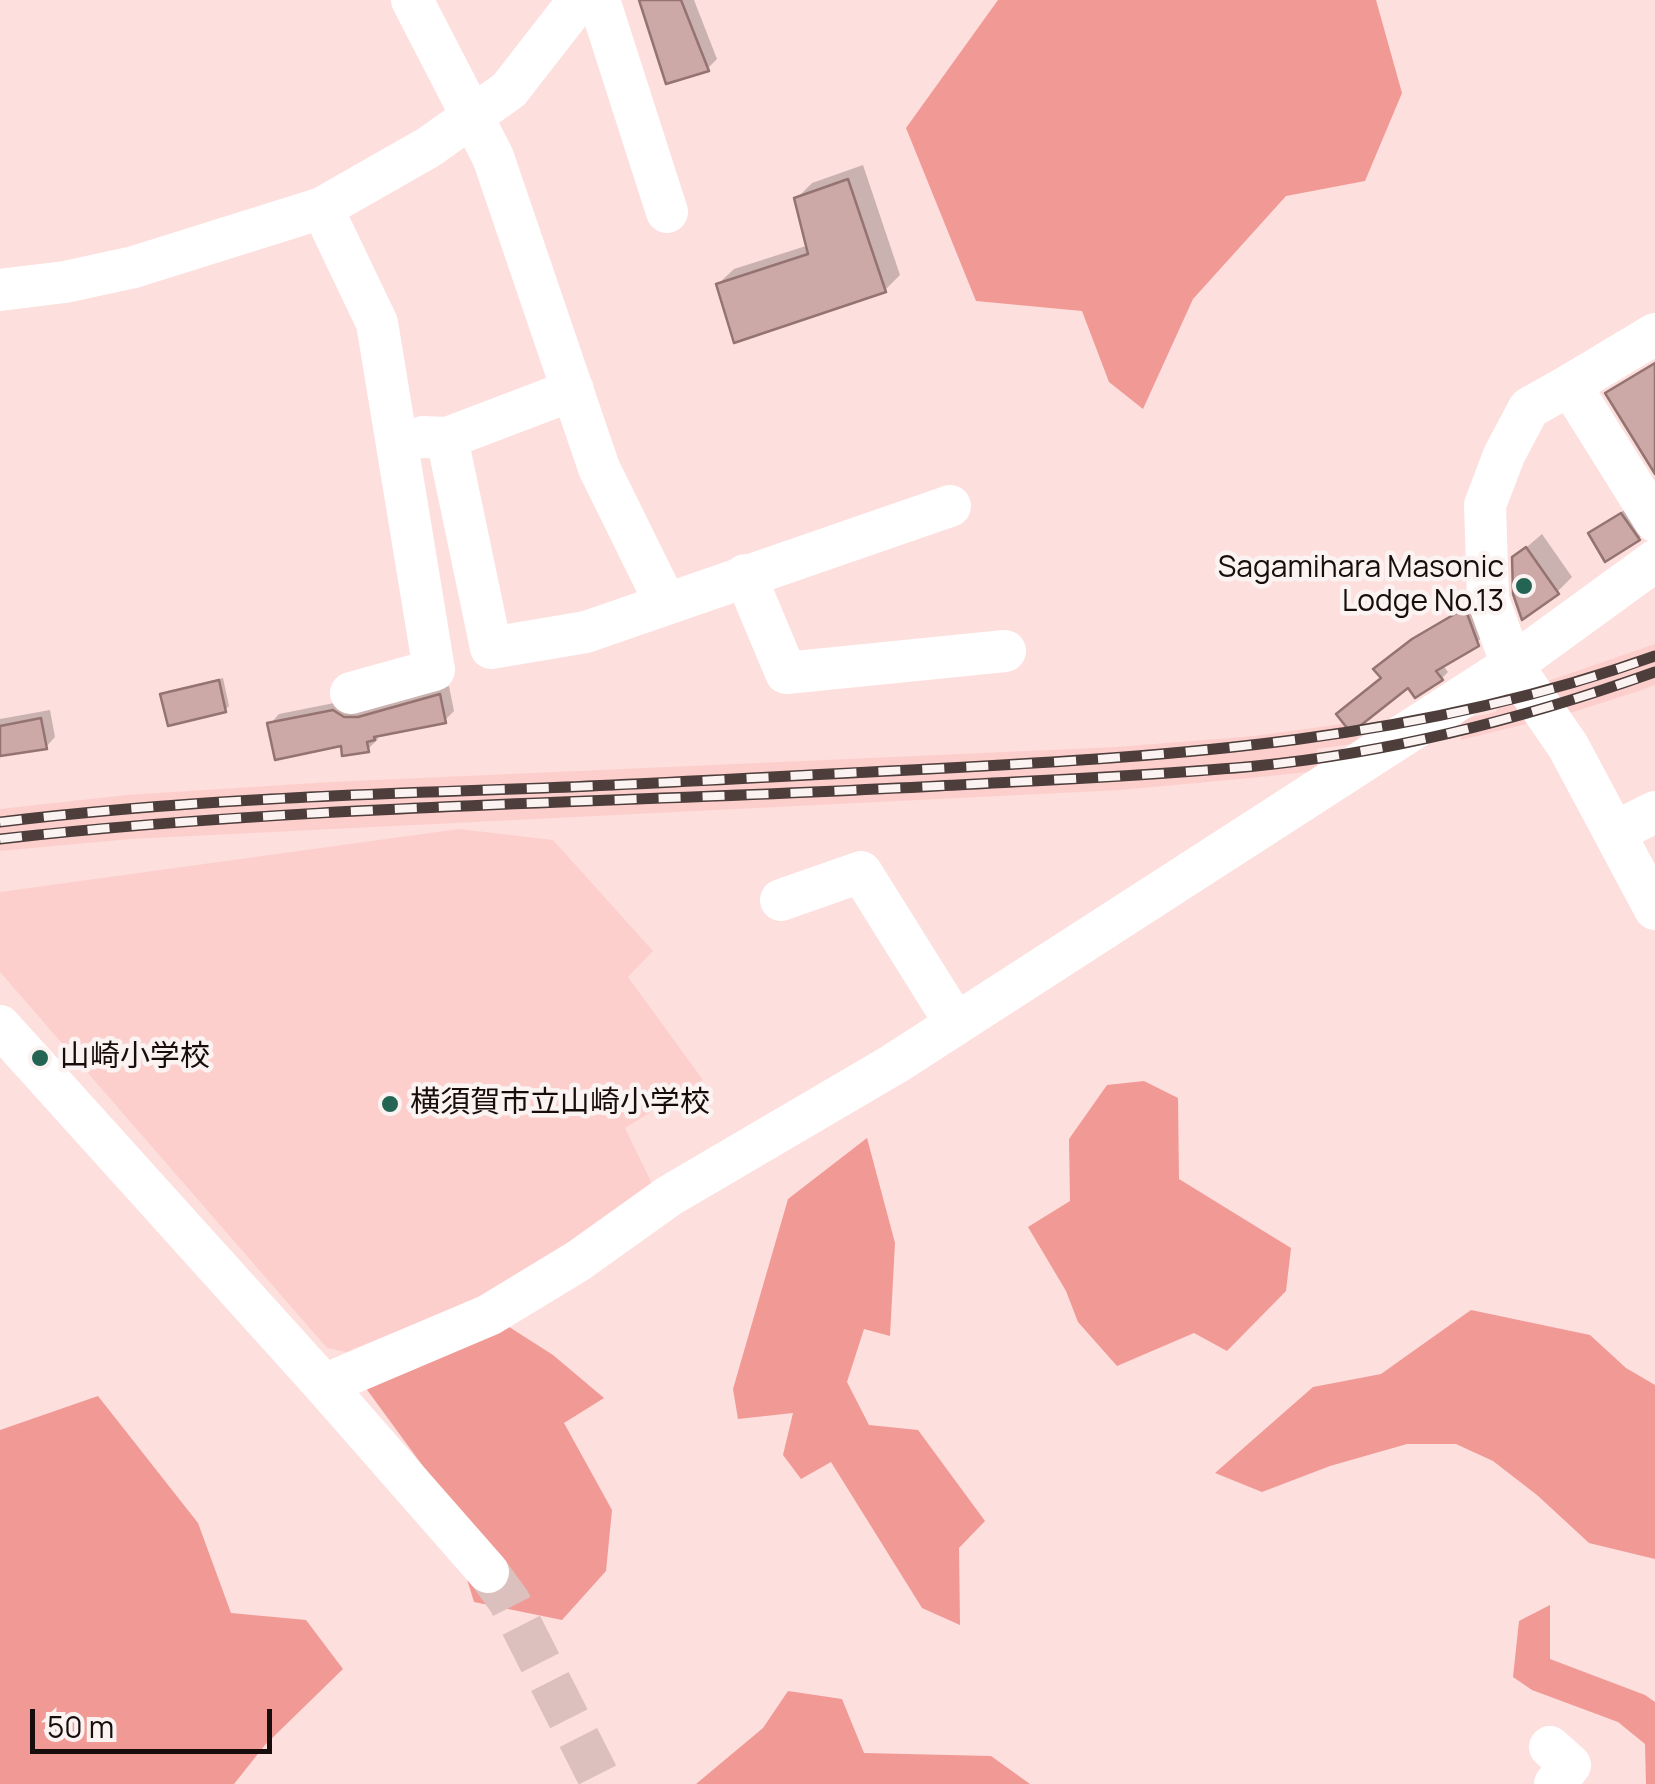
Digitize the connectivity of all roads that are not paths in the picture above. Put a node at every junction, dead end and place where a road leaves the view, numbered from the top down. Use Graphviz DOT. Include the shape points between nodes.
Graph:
graph roads {
  1 [pos="412,0"];
  2 [pos="578,0"];
  3 [pos="599,0"];
  4 [pos="474,114"];
  5 [pos="322,208"];
  6 [pos="667,212"];
  7 [pos="0,290"];
  8 [pos="1655,334"];
  9 [pos="1570,385"];
  10 [pos="572,390"];
  11 [pos="392,410"];
  12 [pos="447,438"];
  13 [pos="950,506"];
  14 [pos="1655,521"];
  15 [pos="1655,561"];
  16 [pos="745,575"];
  17 [pos="665,602"];
  18 [pos="1005,651"];
  19 [pos="1512,665"];
  20 [pos="351,692"];
  21 [pos="1655,812"];
  22 [pos="1615,832"];
  23 [pos="781,900"];
  24 [pos="1655,909"];
  25 [pos="956,1024"];
  26 [pos="0,1026"];
  27 [pos="324,1385"];
  28 [pos="488,1572"];
  1 -- 4 [label="street"];
  2 -- 4 [label="street" via="509,90"];
  3 -- 6 [label="street"];
  4 -- 5 [label="street"];
  4 -- 10 [label="street"];
  5 -- 7 [label="street" via="134,267"];
  5 -- 11 [label="street" via="376,323"];
  8 -- 9 [label="street"];
  9 -- 14 [label="street"];
  9 -- 19 [label="street" via="1529,408 1485,505 1488,599"];
  10 -- 12 [label="street"];
  10 -- 17 [label="street" via="599,468"];
  11 -- 12 [label="street" via="424,439"];
  11 -- 20 [label="street" via="434,670"];
  12 -- 17 [label="street" via="491,648 586,632"];
  13 -- 16 [label="street"];
  15 -- 19 [label="street"];
  16 -- 17 [label="street"];
  16 -- 18 [label="street" via="786,673"];
  19 -- 22 [label="street" via="1568,746"];
  19 -- 25 [label="street"];
  21 -- 22 [label="street"];
  22 -- 24 [label="street"];
  23 -- 25 [label="street" via="861,872"];
  25 -- 27 [label="street" via="669,1196 489,1315"];
  26 -- 27 [label="street"];
  27 -- 28 [label="street"];
}
